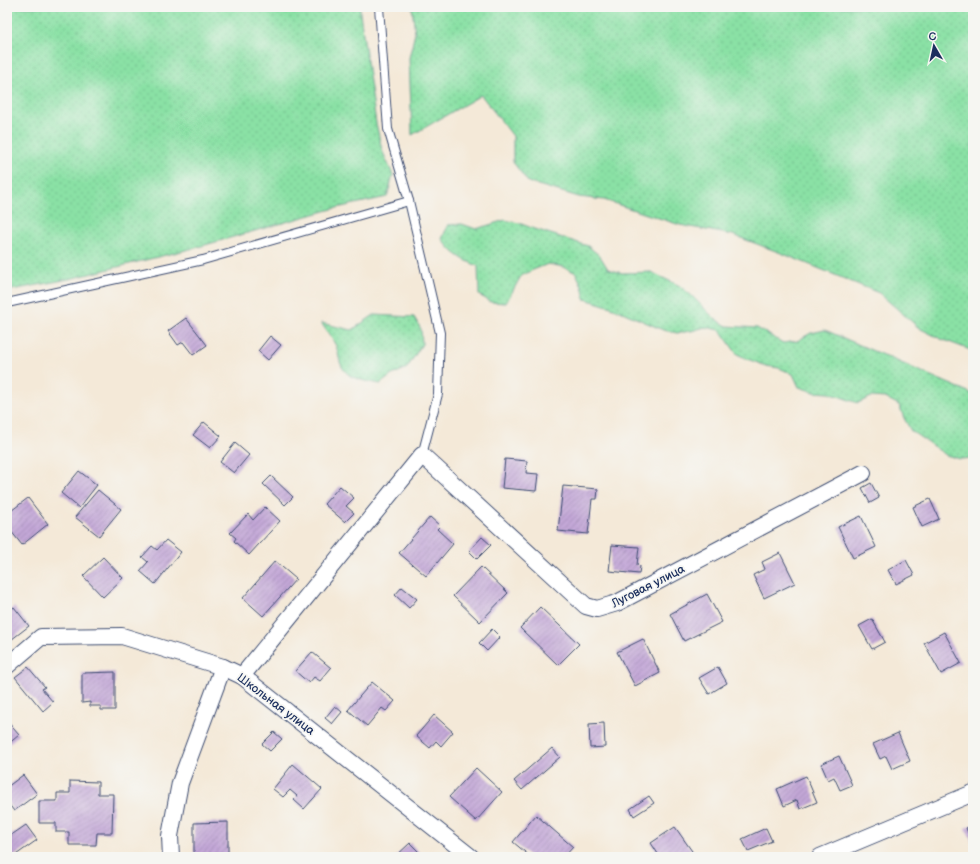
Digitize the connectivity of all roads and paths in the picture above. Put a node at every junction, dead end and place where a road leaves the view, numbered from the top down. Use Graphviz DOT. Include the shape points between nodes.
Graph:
graph roads {
  1 [pos="379,7"];
  2 [pos="409,201"];
  3 [pos="7,303"];
  4 [pos="422,455"];
  5 [pos="864,473"];
  6 [pos="7,666"];
  7 [pos="223,667"];
  8 [pos="242,676"];
  9 [pos="973,793"];
  10 [pos="171,857"];
  11 [pos="471,857"];
  12 [pos="820,857"];
  1 -- 2 [label="lane" via="388,129"];
  2 -- 3 [label="lane" via="203,260"];
  2 -- 4 [label="lane" via="440,333 438,394"];
  4 -- 5 [label="street, Луговая улица" via="586,606 597,609 617,603"];
  4 -- 8 [label="street"];
  6 -- 7 [label="street, Школьная улица" via="41,637 122,636"];
  7 -- 8 [label="street, Школьная улица"];
  7 -- 10 [label="street" via="180,783 170,836"];
  8 -- 11 [label="street, Школьная улица"];
  9 -- 12 [label="street"];
}
